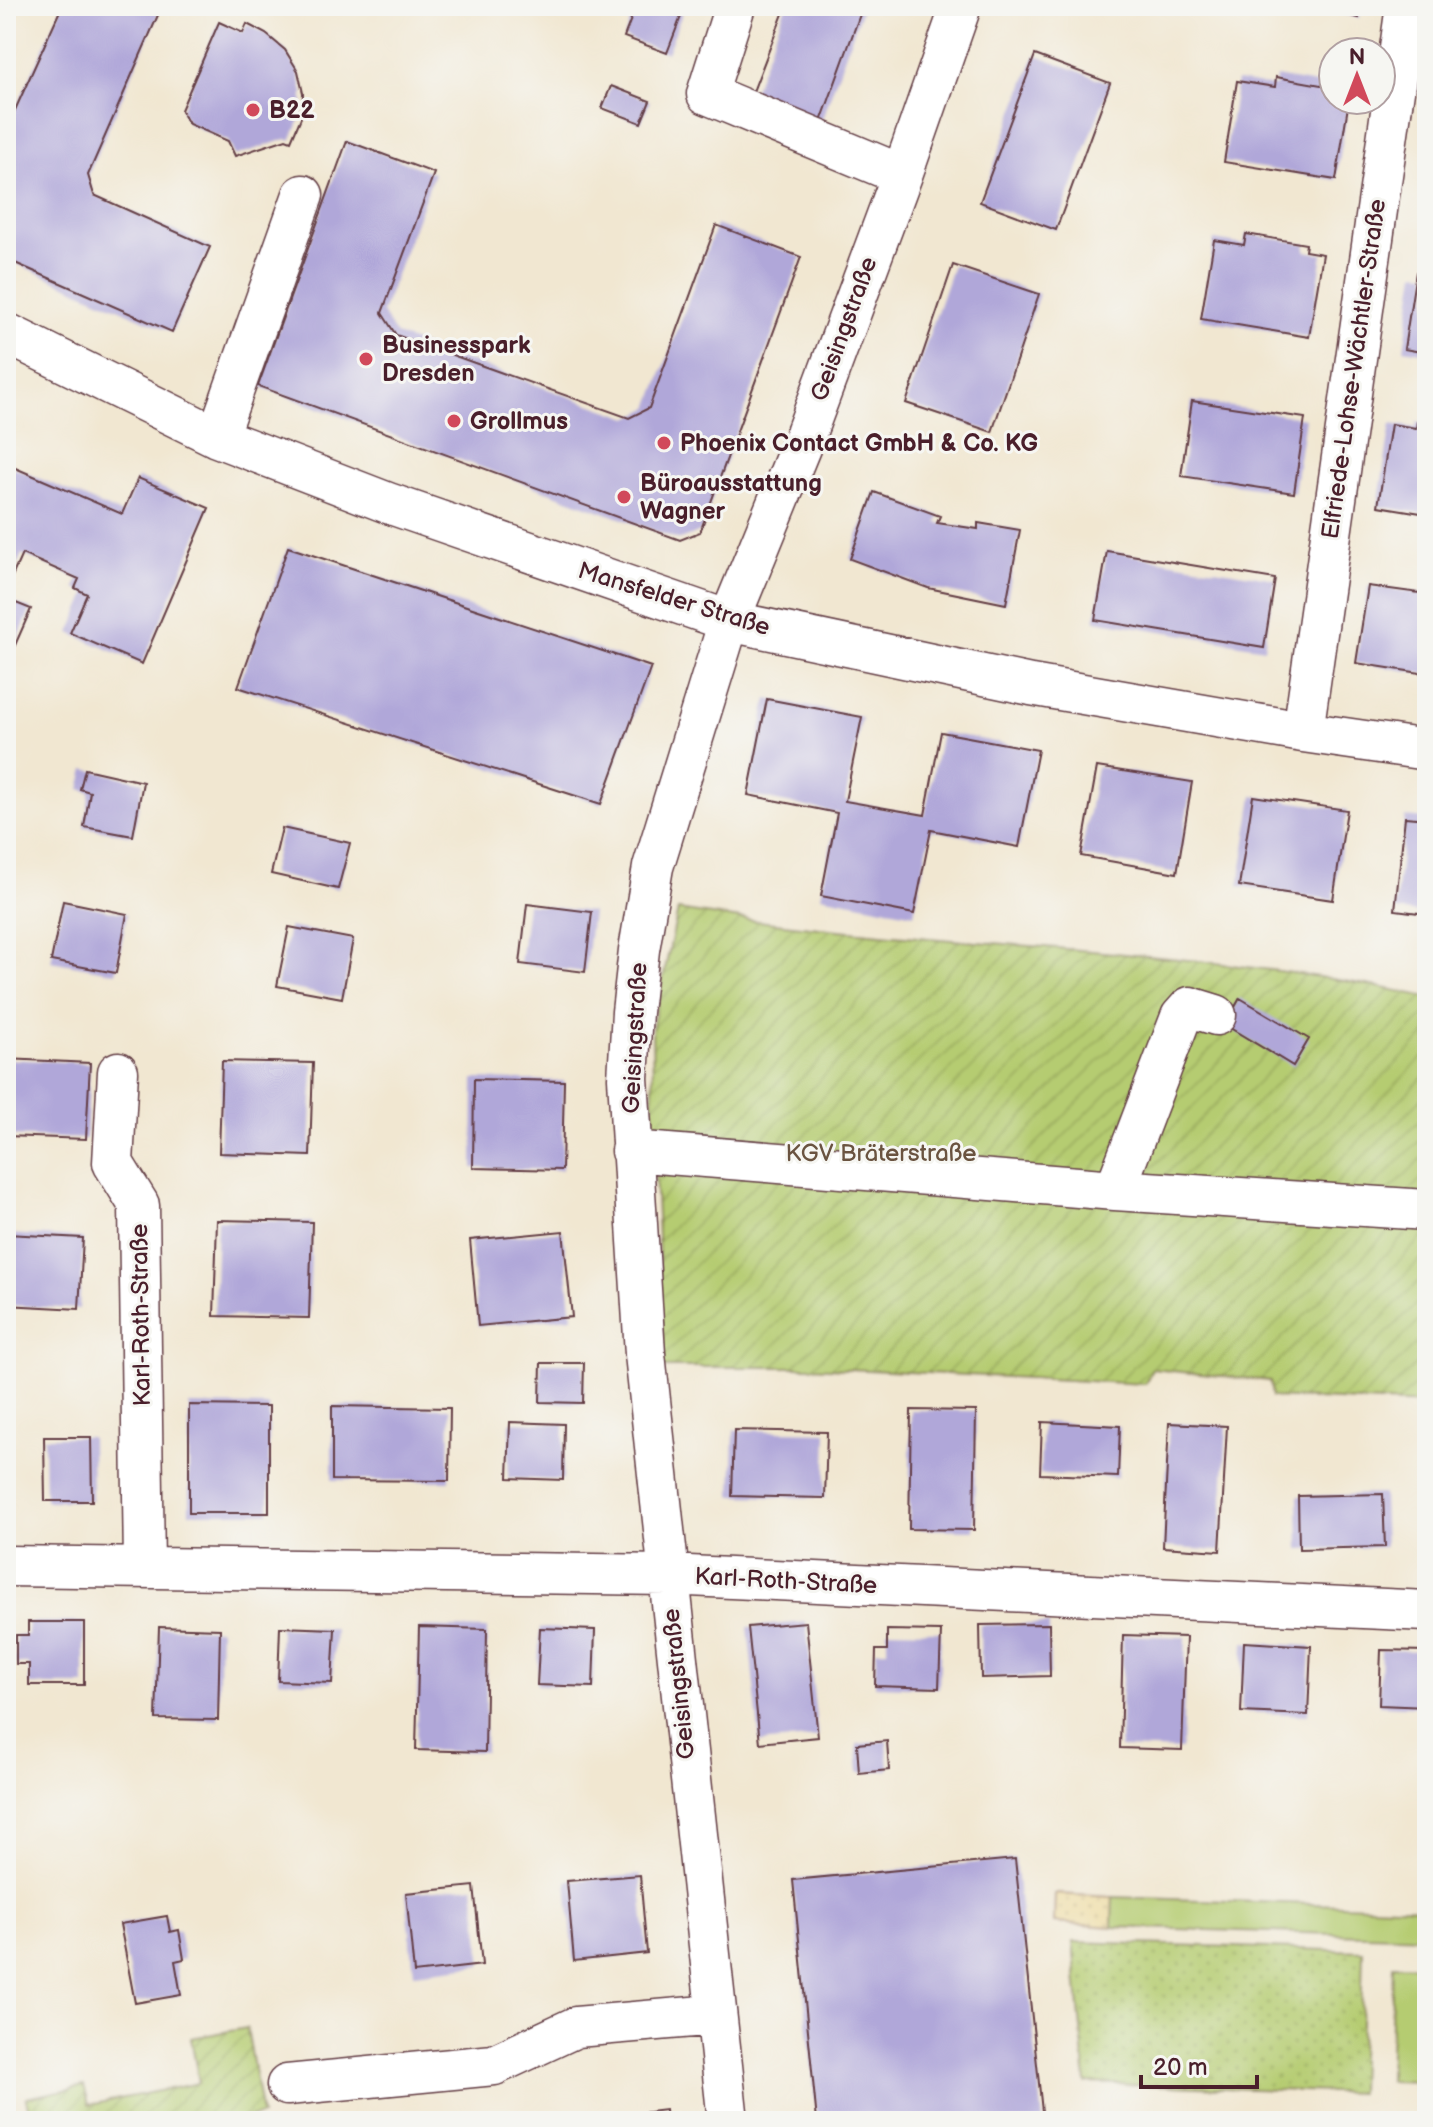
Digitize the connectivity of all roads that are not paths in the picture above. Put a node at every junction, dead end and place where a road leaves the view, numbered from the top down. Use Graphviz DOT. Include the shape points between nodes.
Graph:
graph roads {
  1 [pos="735,6"];
  2 [pos="961,6"];
  3 [pos="1406,6"];
  4 [pos="902,175"];
  5 [pos="303,195"];
  6 [pos="6,333"];
  7 [pos="217,437"];
  8 [pos="729,621"];
  9 [pos="1303,732"];
  10 [pos="1427,750"];
  11 [pos="1216,1015"];
  12 [pos="118,1072"];
  13 [pos="631,1151"];
  14 [pos="1115,1190"];
  15 [pos="1427,1210"];
  16 [pos="6,1566"];
  17 [pos="144,1566"];
  18 [pos="668,1575"];
  19 [pos="1427,1611"];
  20 [pos="716,2015"];
  21 [pos="287,2085"];
  22 [pos="728,2121"];
  1 -- 4 [label="street" via="707,94"];
  2 -- 4 [label="street, Geisingstraße"];
  3 -- 9 [label="street, Elfriede-Lohse-Wächtler-Straße"];
  4 -- 8 [label="street, Geisingstraße"];
  5 -- 7 [label="street"];
  6 -- 7 [label="street, Mansfelder Straße"];
  7 -- 8 [label="street, Mansfelder Straße" via="388,503"];
  8 -- 9 [label="street, Mansfelder Straße" via="1031,685"];
  8 -- 13 [label="street, Geisingstraße" via="653,867 632,1012"];
  9 -- 10 [label="street, Mansfelder Straße"];
  11 -- 14 [label="street" via="1190,1007 1181,1017"];
  12 -- 17 [label="street, Karl-Roth-Straße" via="113,1163 139,1205"];
  13 -- 14 [label="street"];
  13 -- 18 [label="street, Geisingstraße"];
  14 -- 15 [label="street"];
  16 -- 17 [label="street, Karl-Roth-Straße"];
  17 -- 18 [label="street, Karl-Roth-Straße"];
  18 -- 19 [label="street, Karl-Roth-Straße"];
  18 -- 20 [label="street, Geisingstraße"];
  20 -- 21 [label="street" via="576,2027 494,2065"];
  20 -- 22 [label="street, Geisingstraße"];
}
